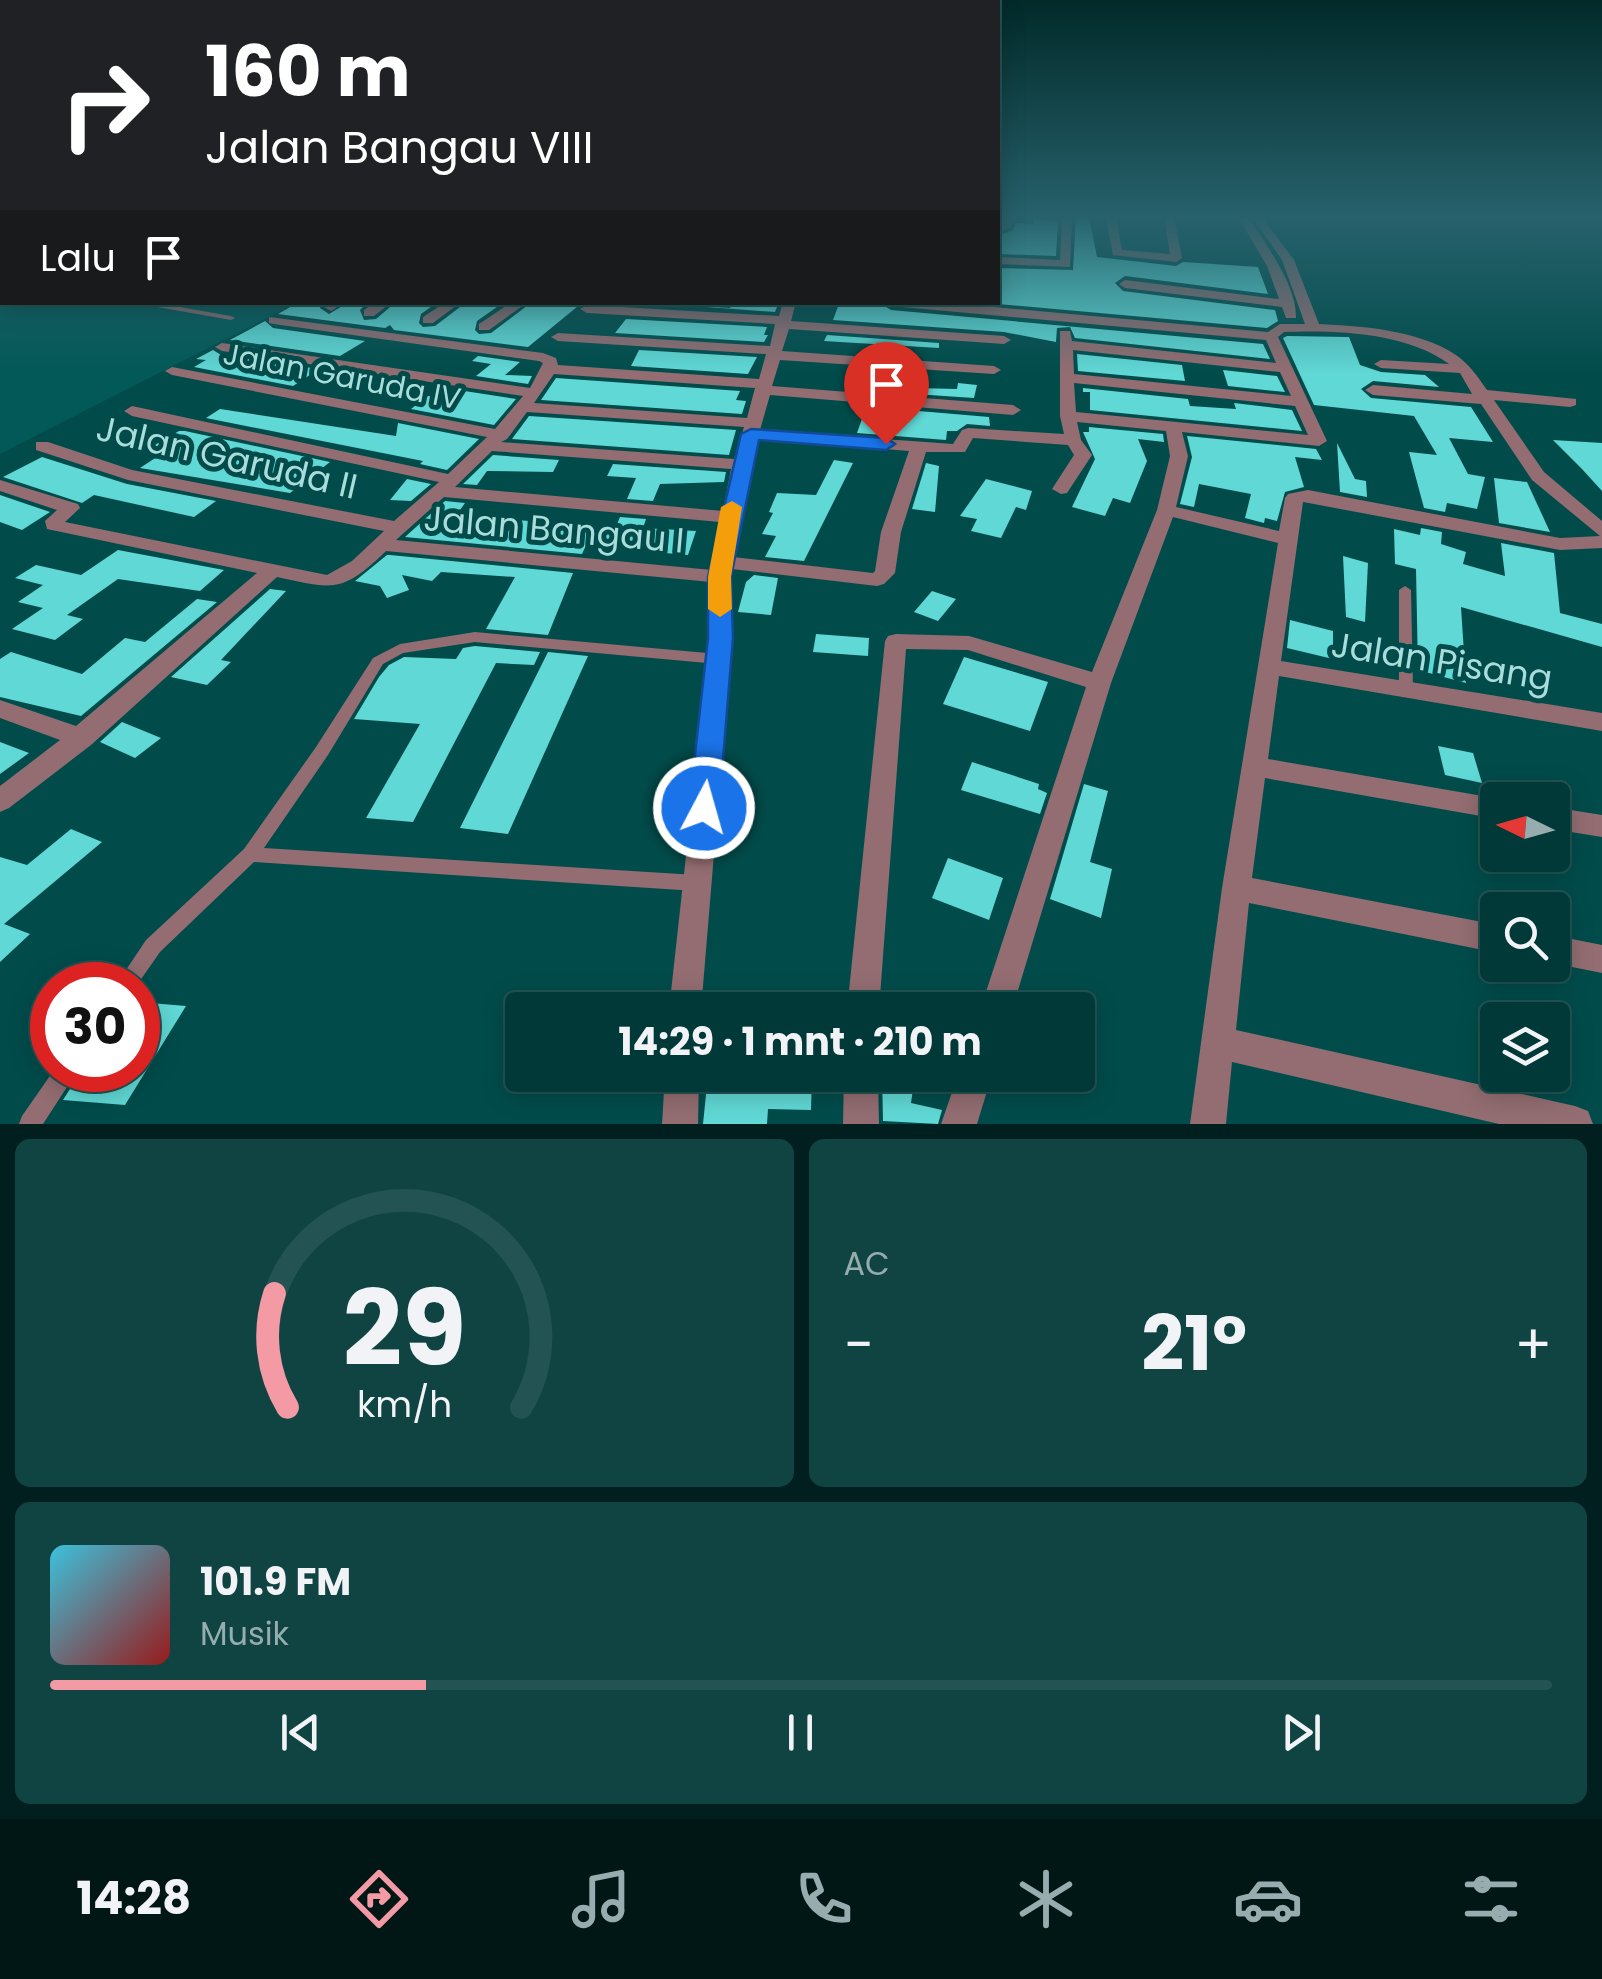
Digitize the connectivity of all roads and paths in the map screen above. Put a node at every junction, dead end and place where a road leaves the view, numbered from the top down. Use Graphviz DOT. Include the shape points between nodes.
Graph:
graph roads {
  1 [pos="1275,269"];
  2 [pos="1292,269"];
  3 [pos="1126,284"];
  4 [pos="1288,304"];
  5 [pos="156,305"];
  6 [pos="381,305"];
  7 [pos="450,305"];
  8 [pos="517,305"];
  9 [pos="789,305"];
  10 [pos="592,306"];
  11 [pos="975,306"];
  12 [pos="369,313"];
  13 [pos="1065,316"];
  14 [pos="231,318"];
  15 [pos="274,320"];
  16 [pos="428,320"];
  17 [pos="782,322"];
  18 [pos="484,327"];
  19 [pos="1294,327"];
  20 [pos="1313,327"];
  21 [pos="1271,336"];
  22 [pos="1004,340"];
  23 [pos="1066,345"];
  24 [pos="222,347"];
  25 [pos="773,352"];
  26 [pos="1381,364"];
  27 [pos="1285,368"];
  28 [pos="550,369"];
  29 [pos="1465,369"];
  30 [pos="994,370"];
  31 [pos="172,371"];
  32 [pos="1067,378"];
  33 [pos="763,387"];
  34 [pos="1372,390"];
  35 [pos="1481,397"];
  36 [pos="529,400"];
  37 [pos="1302,402"];
  38 [pos="1570,402"];
  39 [pos="1013,410"];
  40 [pos="132,411"];
  41 [pos="1068,416"];
  42 [pos="1173,426"];
  43 [pos="753,428"];
  44 [pos="496,440"];
  45 [pos="1073,440"];
  46 [pos="42,446"];
  47 [pos="919,446"];
  48 [pos="742,465"];
  49 [pos="0,484"];
  50 [pos="447,485"];
  51 [pos="1061,490"];
  52 [pos="1166,510"];
  53 [pos="730,517"];
  54 [pos="398,528"];
  55 [pos="1602,531"];
  56 [pos="1287,539"];
  57 [pos="1602,542"];
  58 [pos="382,545"];
  59 [pos="721,570"];
  60 [pos="266,577"];
  61 [pos="1404,590"];
  62 [pos="720,640"];
  63 [pos="1272,668"];
  64 [pos="1099,683"];
  65 [pos="1406,690"];
  66 [pos="0,709"];
  67 [pos="1602,722"];
  68 [pos="82,738"];
  69 [pos="1254,766"];
  70 [pos="0,801"];
  71 [pos="1480,805"];
  72 [pos="1570,821"];
  73 [pos="1602,826"];
  74 [pos="250,854"];
  75 [pos="696,883"];
  76 [pos="1236,888"];
  77 [pos="1480,935"];
  78 [pos="1570,953"];
  79 [pos="1602,959"];
  80 [pos="142,962"];
  81 [pos="687,992"];
  82 [pos="865,992"];
  83 [pos="1002,992"];
  84 [pos="1216,1042"];
  85 [pos="52,1092"];
  86 [pos="681,1092"];
  87 [pos="861,1092"];
  88 [pos="969,1092"];
  89 [pos="30,1124"];
  90 [pos="680,1124"];
  91 [pos="861,1124"];
  92 [pos="959,1124"];
  93 [pos="1208,1124"];
  94 [pos="1575,1124"];
  1 -- 4 [label="street"];
  2 -- 20 [label="street"];
  3 -- 4 [label="street"];
  4 -- 19 [label="street"];
  5 -- 14 [label="lane"];
  6 -- 12 [label="street"];
  7 -- 16 [label="street"];
  8 -- 18 [label="street"];
  9 -- 17 [label="street"];
  10 -- 17 [label="street"];
  10 -- 25 [label="street" via="558,337"];
  11 -- 13 [label="street"];
  13 -- 21 [label="street"];
  13 -- 23 [label="street"];
  15 -- 28 [label="street" via="543,357"];
  17 -- 22 [label="street"];
  17 -- 25 [label="street"];
  19 -- 20 [label="street"];
  19 -- 21 [label="street"];
  20 -- 29 [label="street" via="1388,336 1446,355"];
  21 -- 27 [label="street"];
  23 -- 27 [label="street"];
  23 -- 32 [label="street"];
  24 -- 36 [label="street"];
  25 -- 30 [label="street"];
  25 -- 33 [label="street"];
  26 -- 29 [label="street"];
  27 -- 37 [label="street"];
  28 -- 33 [label="street"];
  28 -- 36 [label="street"];
  29 -- 35 [label="street"];
  31 -- 44 [label="street, Jalan Garuda IV"];
  32 -- 37 [label="street"];
  32 -- 41 [label="street"];
  33 -- 39 [label="street"];
  33 -- 43 [label="street"];
  34 -- 35 [label="street"];
  35 -- 38 [label="street"];
  35 -- 55 [label="street" via="1537,476"];
  36 -- 43 [label="street"];
  36 -- 44 [label="street"];
  37 -- 42 [label="street" via="1319,441"];
  40 -- 50 [label="street"];
  41 -- 42 [label="street"];
  41 -- 45 [label="street"];
  42 -- 52 [label="street" via="1179,456"];
  43 -- 47 [label="street"];
  43 -- 48 [label="street"];
  44 -- 48 [label="street, Jalan Garuda IV"];
  44 -- 50 [label="street"];
  45 -- 47 [label="street" via="968,433 959,448"];
  45 -- 51 [label="street" via="1082,458"];
  46 -- 54 [label="street, Jalan Garuda II" via="128,475"];
  47 -- 59 [label="street, Jalan Bangau I" via="884,573 876,580"];
  48 -- 53 [label="street"];
  49 -- 60 [label="street" via="71,508 54,526"];
  50 -- 53 [label="street"];
  50 -- 54 [label="street"];
  52 -- 56 [label="street"];
  52 -- 64 [label="street"];
  53 -- 59 [label="street"];
  54 -- 58 [label="street"];
  56 -- 57 [label="street" via="1294,498 1308,495 1545,542"];
  56 -- 63 [label="street"];
  58 -- 59 [label="street, Jalan Bangau I"];
  58 -- 60 [label="street" via="329,582"];
  59 -- 62 [label="street"];
  60 -- 68 [label="street"];
  61 -- 65 [label="lane"];
  62 -- 74 [label="lane" via="475,637 400,649 378,662"];
  62 -- 75 [label="street"];
  63 -- 65 [label="street, Jalan Pisang"];
  63 -- 69 [label="street"];
  64 -- 82 [label="street" via="968,643 896,641"];
  64 -- 83 [label="street"];
  65 -- 67 [label="street, Jalan Pisang"];
  66 -- 68 [label="street"];
  68 -- 70 [label="street"];
  69 -- 71 [label="street"];
  69 -- 76 [label="street"];
  72 -- 73 [label="street"];
  74 -- 75 [label="lane"];
  74 -- 80 [label="lane"];
  75 -- 81 [label="street"];
  76 -- 77 [label="street"];
  76 -- 84 [label="street"];
  78 -- 79 [label="street"];
  84 -- 93 [label="street"];
  84 -- 94 [label="street"];
  85 -- 89 [label="lane"];
  86 -- 90 [label="street"];
  87 -- 91 [label="street"];
  88 -- 92 [label="street"];
}
